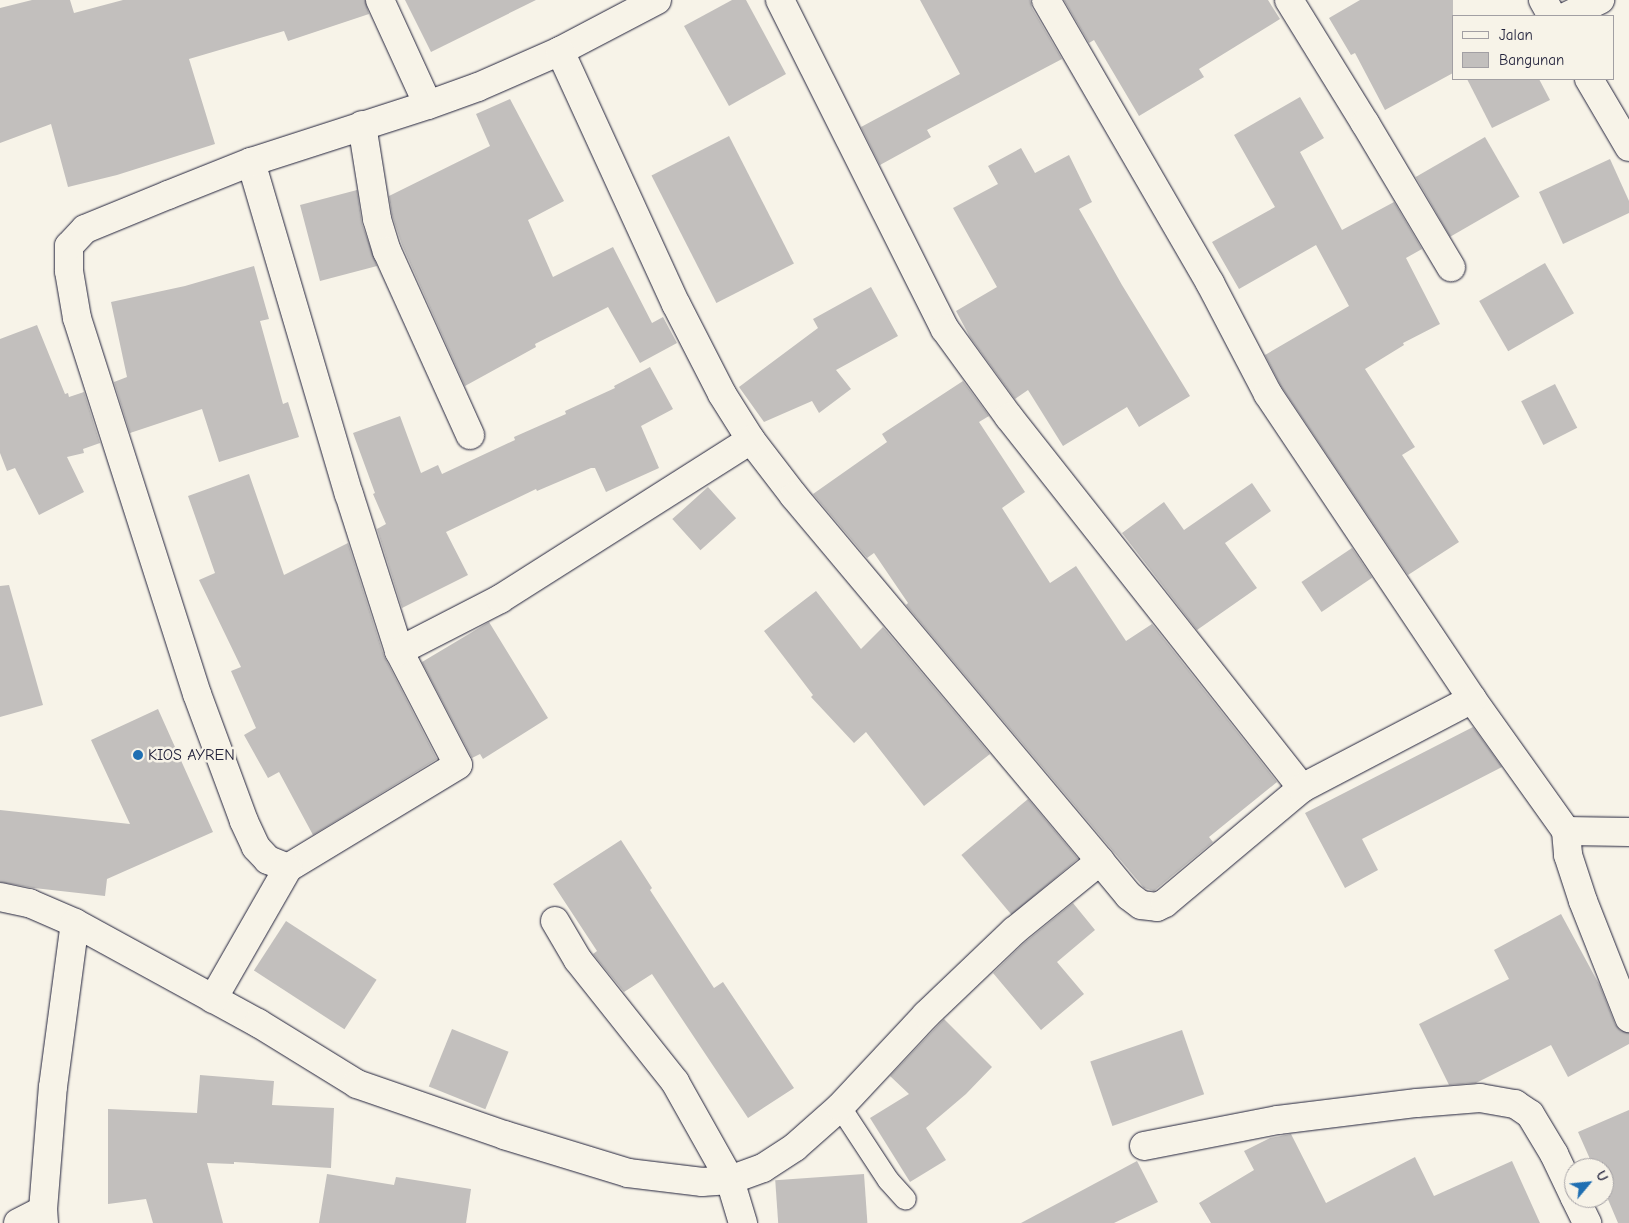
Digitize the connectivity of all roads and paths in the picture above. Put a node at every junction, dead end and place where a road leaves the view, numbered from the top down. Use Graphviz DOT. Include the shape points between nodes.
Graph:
graph roads {
  1 [pos="380,0"];
  2 [pos="657,0"];
  3 [pos="780,0"];
  4 [pos="1046,0"];
  5 [pos="1289,0"];
  6 [pos="1543,0"];
  7 [pos="1600,0"];
  8 [pos="1551,15"];
  9 [pos="1569,15"];
  10 [pos="560,51"];
  11 [pos="1590,80"];
  12 [pos="428,105"];
  13 [pos="362,125"];
  14 [pos="1629,147"];
  15 [pos="251,162"];
  16 [pos="1451,267"];
  17 [pos="470,435"];
  18 [pos="751,440"];
  19 [pos="399,651"];
  20 [pos="1472,699"];
  21 [pos="1302,788"];
  22 [pos="1629,832"];
  23 [pos="1567,843"];
  24 [pos="1100,861"];
  25 [pos="288,868"];
  26 [pos="0,897"];
  27 [pos="555,921"];
  28 [pos="75,923"];
  29 [pos="213,999"];
  30 [pos="1629,1018"];
  31 [pos="840,1107"];
  32 [pos="1144,1146"];
  33 [pos="1564,1176"];
  34 [pos="730,1180"];
  35 [pos="906,1199"];
  36 [pos="1580,1208"];
  37 [pos="44,1216"];
  38 [pos="18,1223"];
  39 [pos="743,1223"];
  40 [pos="1587,1223"];
  1 -- 12 [label="street"];
  2 -- 10 [label="street"];
  3 -- 21 [label="street" via="945,329 1009,417"];
  4 -- 20 [label="street" via="1210,283 1268,394"];
  5 -- 16 [label="street"];
  6 -- 8 [label="street"];
  7 -- 9 [label="street"];
  10 -- 12 [label="street"];
  10 -- 18 [label="street" via="676,304 722,394"];
  11 -- 14 [label="street"];
  12 -- 13 [label="street"];
  13 -- 15 [label="street"];
  13 -- 17 [label="street" via="377,218 387,251"];
  15 -- 19 [label="street"];
  15 -- 25 [label="street" via="85,229 69,246 69,271 78,318 196,694 256,846 268,860"];
  18 -- 19 [label="street" via="500,599"];
  18 -- 24 [label="street" via="794,496"];
  19 -- 25 [label="street" via="458,765"];
  20 -- 21 [label="street"];
  20 -- 23 [label="street"];
  21 -- 24 [label="street" via="1165,904 1157,907 1141,905 1129,896"];
  22 -- 23 [label="street"];
  23 -- 30 [label="street" via="1583,901"];
  24 -- 31 [label="street" via="1014,931 926,1015"];
  25 -- 29 [label="street"];
  26 -- 28 [label="street" via="30,903"];
  27 -- 34 [label="street" via="578,960 674,1082"];
  28 -- 29 [label="street"];
  28 -- 37 [label="street" via="53,1087"];
  29 -- 34 [label="street" via="357,1084 495,1132 628,1173 702,1182"];
  31 -- 34 [label="street" via="795,1147 763,1168"];
  31 -- 35 [label="lane" via="888,1180"];
  32 -- 33 [label="street" via="1278,1120 1480,1098 1515,1104 1530,1114"];
  34 -- 39 [label="street"];
  36 -- 40 [label="street"];
  37 -- 38 [label="street"];
}
